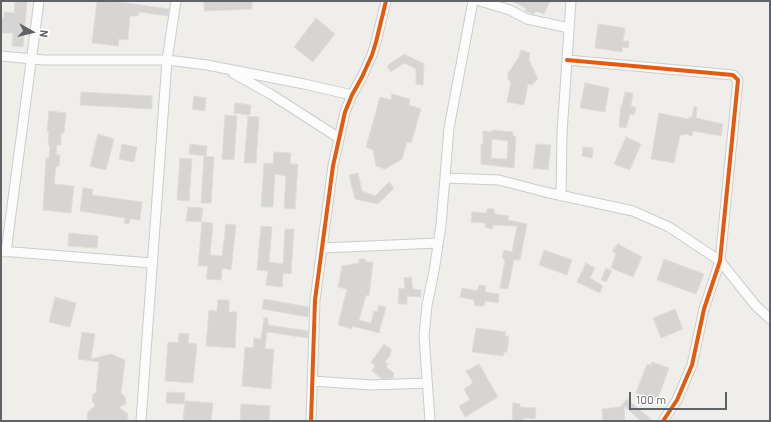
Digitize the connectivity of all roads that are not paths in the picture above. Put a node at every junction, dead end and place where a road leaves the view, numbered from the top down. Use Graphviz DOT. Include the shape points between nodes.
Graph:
graph roads {
  1 [pos="39,1"];
  2 [pos="176,1"];
  3 [pos="386,1"];
  4 [pos="473,1"];
  5 [pos="480,1"];
  6 [pos="571,1"];
  7 [pos="569,28"];
  8 [pos="1,56"];
  9 [pos="31,59"];
  10 [pos="167,60"];
  11 [pos="567,60"];
  12 [pos="226,69"];
  13 [pos="352,94"];
  14 [pos="339,138"];
  15 [pos="445,178"];
  16 [pos="561,196"];
  17 [pos="438,243"];
  18 [pos="322,248"];
  19 [pos="4,251"];
  20 [pos="720,261"];
  21 [pos="152,263"];
  22 [pos="770,320"];
  23 [pos="312,381"];
  24 [pos="427,383"];
  25 [pos="141,421"];
  26 [pos="311,421"];
  27 [pos="430,421"];
  28 [pos="663,421"];
  1 -- 9 [label="street"];
  2 -- 10 [label="street"];
  3 -- 13 [label="street" via="374,49"];
  4 -- 15 [label="street" via="452,105"];
  5 -- 7 [label="street" via="510,10 527,19"];
  6 -- 7 [label="street"];
  7 -- 11 [label="street"];
  8 -- 9 [label="street"];
  9 -- 10 [label="street"];
  9 -- 19 [label="street"];
  10 -- 12 [label="street"];
  10 -- 21 [label="street"];
  11 -- 16 [label="street"];
  11 -- 20 [label="street" via="733,75 738,80"];
  12 -- 13 [label="street"];
  12 -- 14 [label="street"];
  13 -- 14 [label="street" via="344,112"];
  14 -- 18 [label="street"];
  15 -- 16 [label="street" via="499,180"];
  15 -- 17 [label="street"];
  16 -- 20 [label="street" via="633,211 669,227"];
  17 -- 18 [label="street"];
  17 -- 24 [label="street" via="424,336"];
  18 -- 23 [label="street" via="315,300"];
  19 -- 21 [label="street"];
  20 -- 22 [label="street"];
  20 -- 28 [label="street" via="704,309 692,365 677,400"];
  21 -- 25 [label="street"];
  23 -- 24 [label="street" via="372,386"];
  23 -- 26 [label="street"];
  24 -- 27 [label="street"];
}
